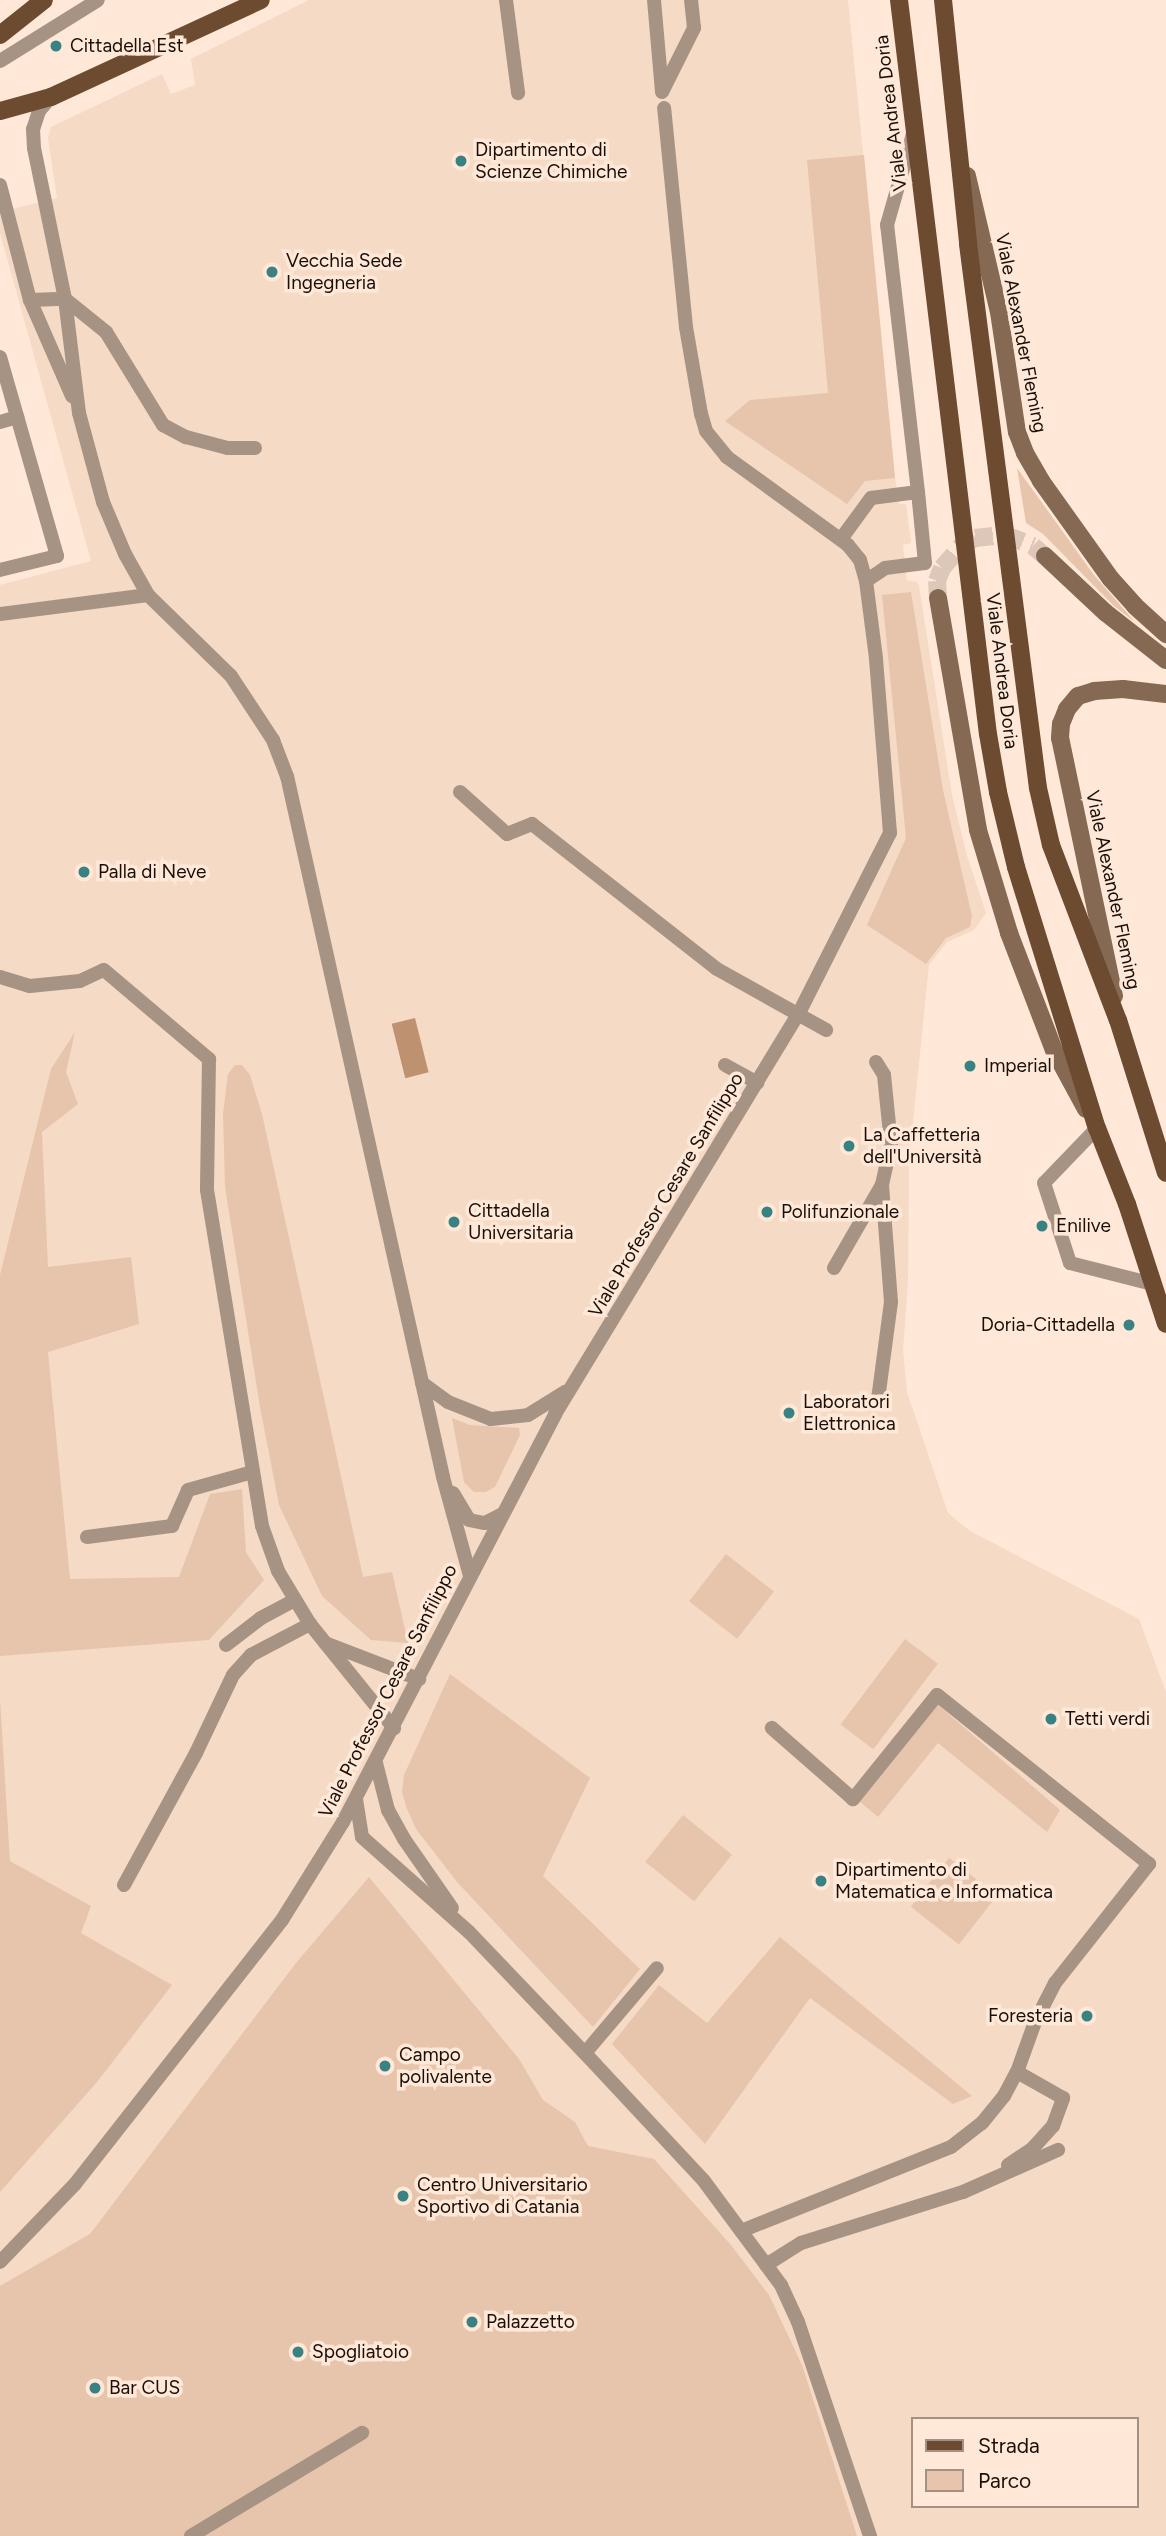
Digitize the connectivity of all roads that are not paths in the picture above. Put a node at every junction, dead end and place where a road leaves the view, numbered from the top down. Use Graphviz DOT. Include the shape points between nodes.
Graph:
graph roads {
  1 [pos="44,0"];
  2 [pos="98,0"];
  3 [pos="233,0"];
  4 [pos="261,0"];
  5 [pos="506,0"];
  6 [pos="654,0"];
  7 [pos="691,0"];
  8 [pos="899,0"];
  9 [pos="943,0"];
  10 [pos="0,35"];
  11 [pos="182,35"];
  12 [pos="0,61"];
  13 [pos="518,93"];
  14 [pos="51,97"];
  15 [pos="664,108"];
  16 [pos="0,111"];
  17 [pos="954,119"];
  18 [pos="914,133"];
  19 [pos="0,185"];
  20 [pos="65,299"];
  21 [pos="30,300"];
  22 [pos="0,356"];
  23 [pos="79,413"];
  24 [pos="17,417"];
  25 [pos="0,422"];
  26 [pos="255,448"];
  27 [pos="918,492"];
  28 [pos="841,539"];
  29 [pos="1045,556"];
  30 [pos="0,570"];
  31 [pos="866,581"];
  32 [pos="148,595"];
  33 [pos="938,598"];
  34 [pos="0,614"];
  35 [pos="1166,634"];
  36 [pos="1166,660"];
  37 [pos="1166,694"];
  38 [pos="460,792"];
  39 [pos="0,977"];
  40 [pos="798,1014"];
  41 [pos="1118,1020"];
  42 [pos="826,1030"];
  43 [pos="876,1062"];
  44 [pos="725,1065"];
  45 [pos="757,1083"];
  46 [pos="1097,1128"];
  47 [pos="1166,1172"];
  48 [pos="883,1185"];
  49 [pos="834,1268"];
  50 [pos="1153,1284"];
  51 [pos="1166,1324"];
  52 [pos="422,1383"];
  53 [pos="572,1387"];
  54 [pos="878,1399"];
  55 [pos="253,1472"];
  56 [pos="443,1477"];
  57 [pos="501,1515"];
  58 [pos="87,1537"];
  59 [pos="470,1576"];
  60 [pos="295,1600"];
  61 [pos="310,1624"];
  62 [pos="325,1642"];
  63 [pos="226,1645"];
  64 [pos="419,1679"];
  65 [pos="394,1728"];
  66 [pos="772,1728"];
  67 [pos="376,1763"];
  68 [pos="356,1799"];
  69 [pos="124,1885"];
  70 [pos="469,1931"];
  71 [pos="657,1968"];
  72 [pos="584,2053"];
  73 [pos="1017,2072"];
  74 [pos="1058,2150"];
  75 [pos="981,2185"];
  76 [pos="741,2231"];
  77 [pos="23,2237"];
  78 [pos="0,2249"];
  79 [pos="0,2262"];
  80 [pos="766,2265"];
  81 [pos="362,2433"];
  82 [pos="191,2536"];
  83 [pos="870,2536"];
  1 -- 10 [label="main road"];
  2 -- 12 [label="lane"];
  3 -- 11 [label="main road"];
  4 -- 11 [label="main road"];
  5 -- 13 [label="lane"];
  6 -- 7 [label="lane" via="662,92 694,28"];
  8 -- 18 [label="main road, Viale Andrea Doria"];
  9 -- 17 [label="main road, Viale Andrea Doria"];
  11 -- 14 [label="main road"];
  14 -- 16 [label="main road"];
  14 -- 20 [label="lane" via="39,111 33,129"];
  15 -- 28 [label="lane, Viale Professor Cesare Sanfilippo" via="686,327 706,431 727,457"];
  17 -- 35 [label="main road, Viale Alexander Fleming" via="999,312 1013,412 1025,453 1111,579"];
  17 -- 41 [label="main road, Viale Andrea Doria" via="1038,788 1051,845"];
  18 -- 27 [label="lane" via="887,225"];
  18 -- 46 [label="main road, Viale Andrea Doria" via="998,792 1016,867"];
  19 -- 21 [label="lane"];
  20 -- 21 [label="lane"];
  20 -- 23 [label="lane"];
  20 -- 26 [label="lane" via="106,332 163,425 186,437 228,448"];
  21 -- 23 [label="lane"];
  22 -- 24 [label="lane"];
  23 -- 32 [label="lane" via="103,502"];
  24 -- 25 [label="lane"];
  24 -- 30 [label="lane" via="57,556"];
  27 -- 28 [label="lane" via="870,498"];
  27 -- 31 [label="lane" via="925,563 885,568"];
  28 -- 31 [label="lane, Viale Professor Cesare Sanfilippo" via="860,560"];
  29 -- 36 [label="main road" via="1105,613"];
  31 -- 40 [label="lane, Viale Professor Cesare Sanfilippo" via="890,833"];
  32 -- 34 [label="lane"];
  32 -- 52 [label="lane" via="231,676 273,740 287,776"];
  33 -- 46 [label="main road" via="978,830 1009,933 1054,1050"];
  37 -- 41 [label="main road, Viale Alexander Fleming" via="1094,691 1077,696 1061,724 1060,738"];
  38 -- 40 [label="lane" via="507,834 532,824 717,969"];
  39 -- 55 [label="lane" via="30,986 80,981 104,970 209,1059 207,1189"];
  40 -- 42 [label="lane"];
  40 -- 45 [label="lane, Viale Professor Cesare Sanfilippo"];
  41 -- 47 [label="main road, Viale Andrea Doria"];
  43 -- 48 [label="lane" via="884,1075 891,1144"];
  44 -- 45 [label="lane"];
  45 -- 53 [label="lane, Viale Professor Cesare Sanfilippo"];
  46 -- 50 [label="main road, Viale Andrea Doria"];
  46 -- 50 [label="lane" via="1044,1183 1070,1263"];
  48 -- 49 [label="lane"];
  48 -- 54 [label="lane" via="891,1302"];
  50 -- 51 [label="main road, Viale Andrea Doria"];
  52 -- 53 [label="lane" via="459,1407 491,1419 527,1415"];
  52 -- 56 [label="lane"];
  53 -- 57 [label="lane, Viale Professor Cesare Sanfilippo"];
  55 -- 58 [label="lane" via="188,1490 172,1526"];
  55 -- 60 [label="lane" via="262,1526 278,1571"];
  56 -- 57 [label="lane" via="469,1520 485,1523"];
  56 -- 59 [label="lane"];
  57 -- 59 [label="lane, Viale Professor Cesare Sanfilippo"];
  59 -- 64 [label="lane, Viale Professor Cesare Sanfilippo"];
  60 -- 61 [label="lane"];
  60 -- 63 [label="lane"];
  61 -- 62 [label="lane"];
  61 -- 69 [label="lane" via="251,1655 233,1675"];
  62 -- 64 [label="lane"];
  62 -- 65 [label="lane"];
  64 -- 65 [label="lane, Viale Professor Cesare Sanfilippo"];
  65 -- 67 [label="lane, Viale Professor Cesare Sanfilippo"];
  66 -- 73 [label="lane" via="853,1799 937,1695 1149,1864 1055,1983"];
  67 -- 68 [label="lane, Viale Professor Cesare Sanfilippo"];
  67 -- 70 [label="lane" via="383,1796 404,1839"];
  68 -- 70 [label="lane" via="362,1838"];
  68 -- 77 [label="lane, Viale Professor Cesare Sanfilippo" via="282,1920 75,2184"];
  70 -- 72 [label="lane"];
  71 -- 72 [label="lane"];
  72 -- 76 [label="lane" via="704,2181"];
  73 -- 75 [label="lane" via="1063,2098 1053,2126 1033,2148"];
  73 -- 76 [label="lane" via="982,2123 951,2147"];
  74 -- 75 [label="lane"];
  75 -- 80 [label="lane" via="836,2229 801,2243"];
  76 -- 80 [label="lane"];
  77 -- 78 [label="lane"];
  77 -- 79 [label="lane, Viale Professor Cesare Sanfilippo"];
  80 -- 83 [label="lane" via="798,2322"];
  81 -- 82 [label="lane"];
}
